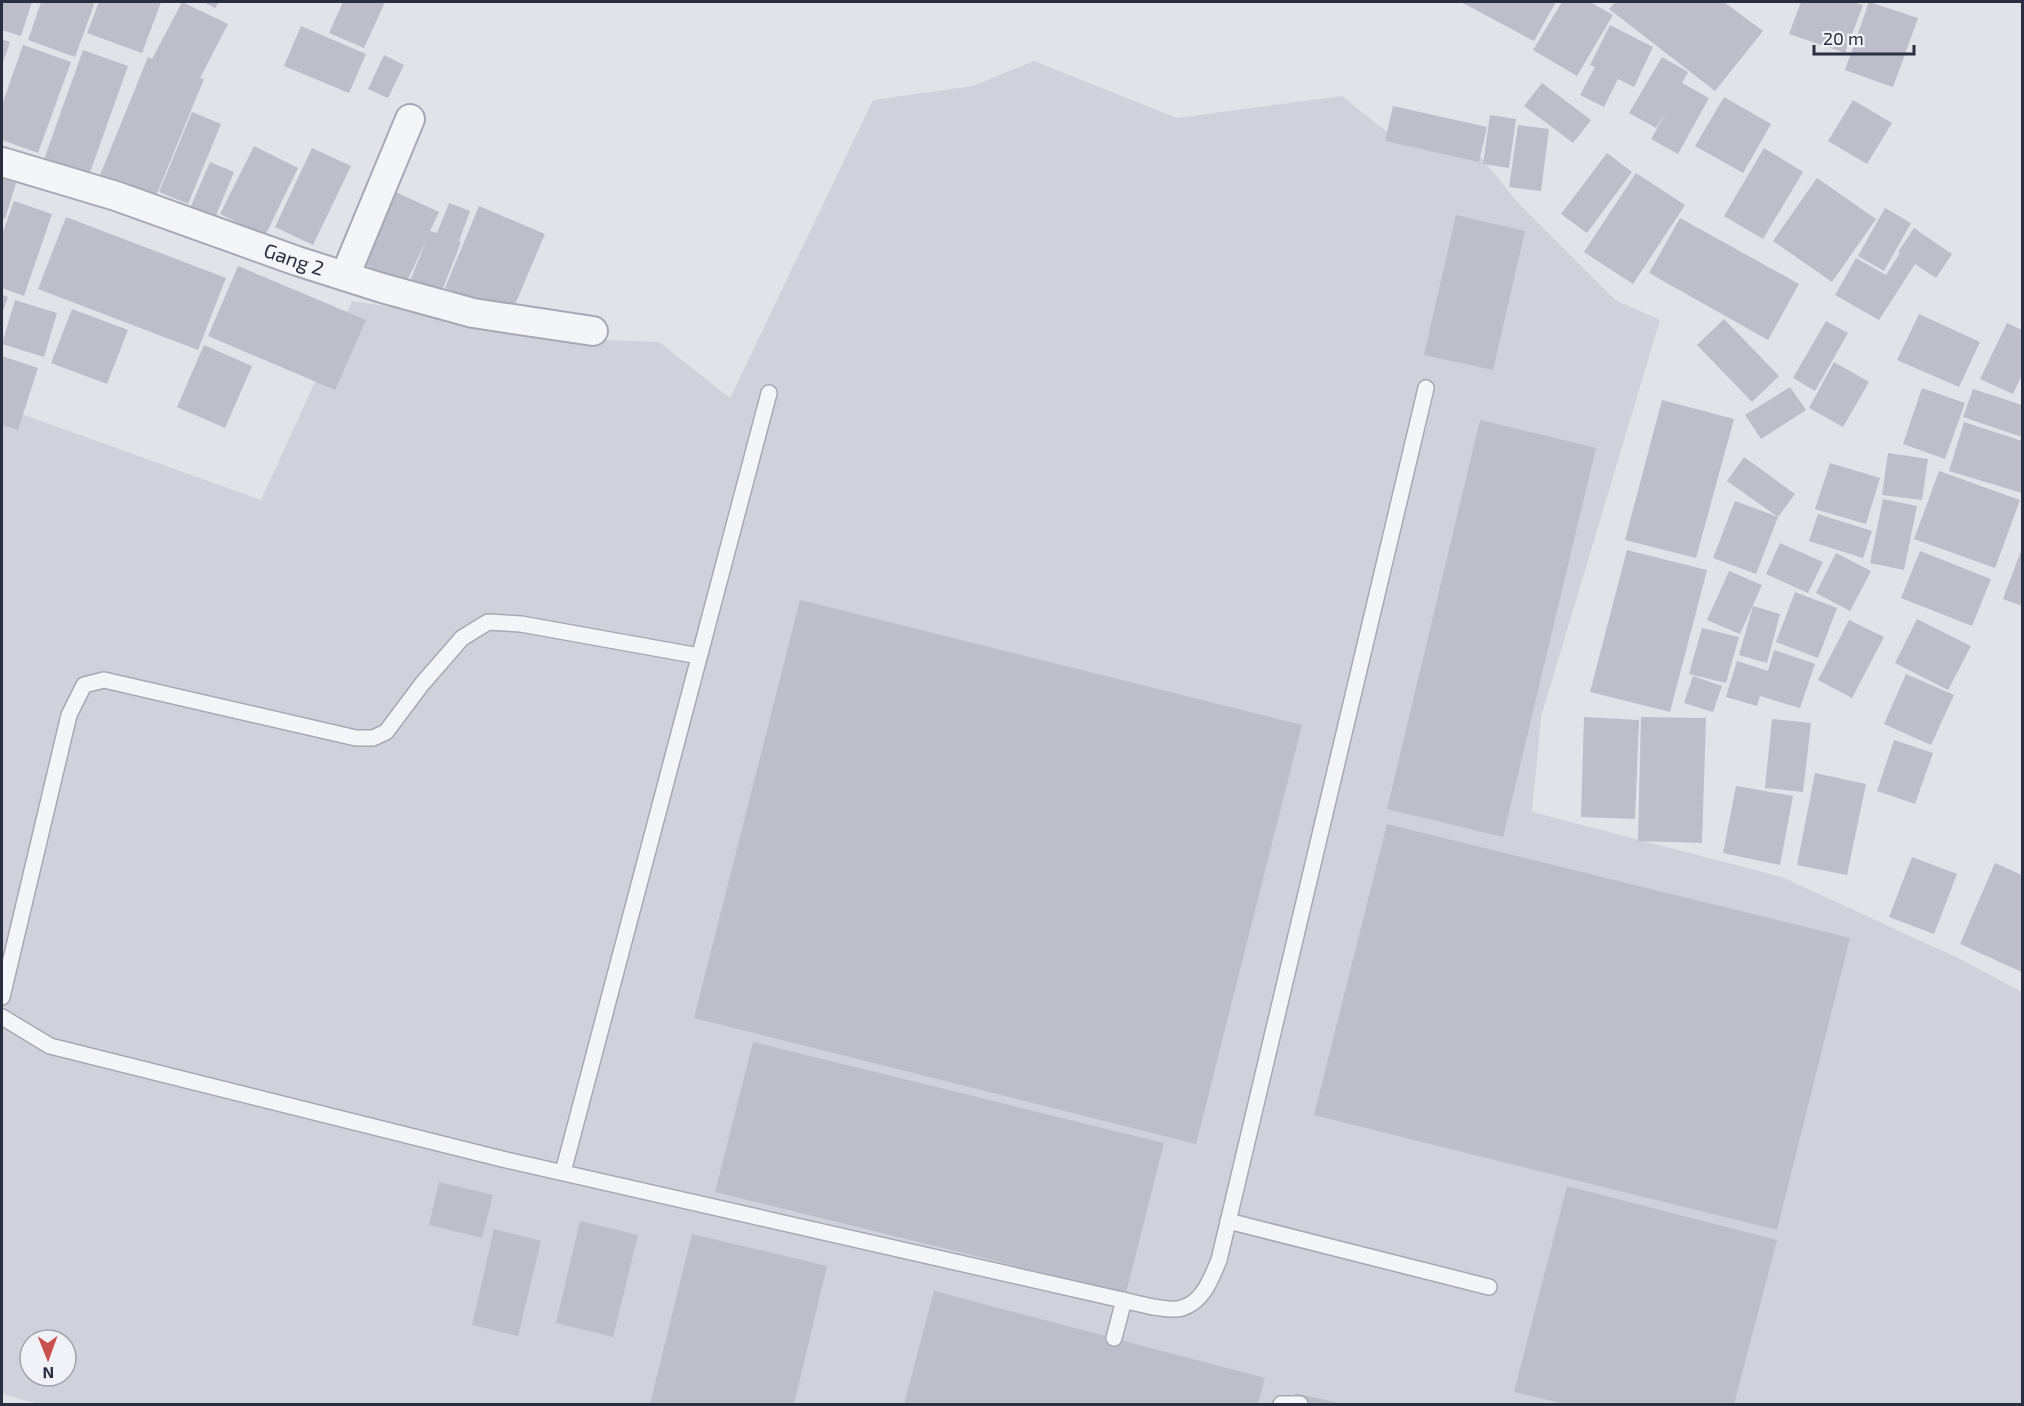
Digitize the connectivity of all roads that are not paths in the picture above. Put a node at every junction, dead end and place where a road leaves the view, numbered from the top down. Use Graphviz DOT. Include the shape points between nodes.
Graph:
graph roads {
  1 [pos="410,119"];
  2 [pos="2,162"];
  3 [pos="345,276"];
  4 [pos="593,331"];
  5 [pos="1426,388"];
  6 [pos="769,393"];
  7 [pos="699,656"];
  8 [pos="2,997"];
  9 [pos="2,1017"];
  10 [pos="563,1172"];
  11 [pos="1228,1221"];
  12 [pos="1489,1287"];
  13 [pos="1124,1300"];
  14 [pos="1114,1338"];
  15 [pos="1281,1404"];
  16 [pos="1300,1404"];
  1 -- 3 [label="street"];
  2 -- 3 [label="street, Gang 2" via="116,196"];
  3 -- 4 [label="street, Gang 2" via="473,313"];
  5 -- 11 [label="lane"];
  6 -- 7 [label="lane"];
  7 -- 8 [label="lane" via="521,624 488,622 462,638 386,732 373,738 356,738 104,680 84,685 69,715"];
  7 -- 10 [label="lane"];
  9 -- 10 [label="lane" via="50,1046"];
  10 -- 13 [label="lane"];
  11 -- 12 [label="lane"];
  11 -- 13 [label="lane" via="1219,1260 1195,1301 1180,1309"];
  13 -- 14 [label="lane"];
  15 -- 16 [label="lane"];
}
